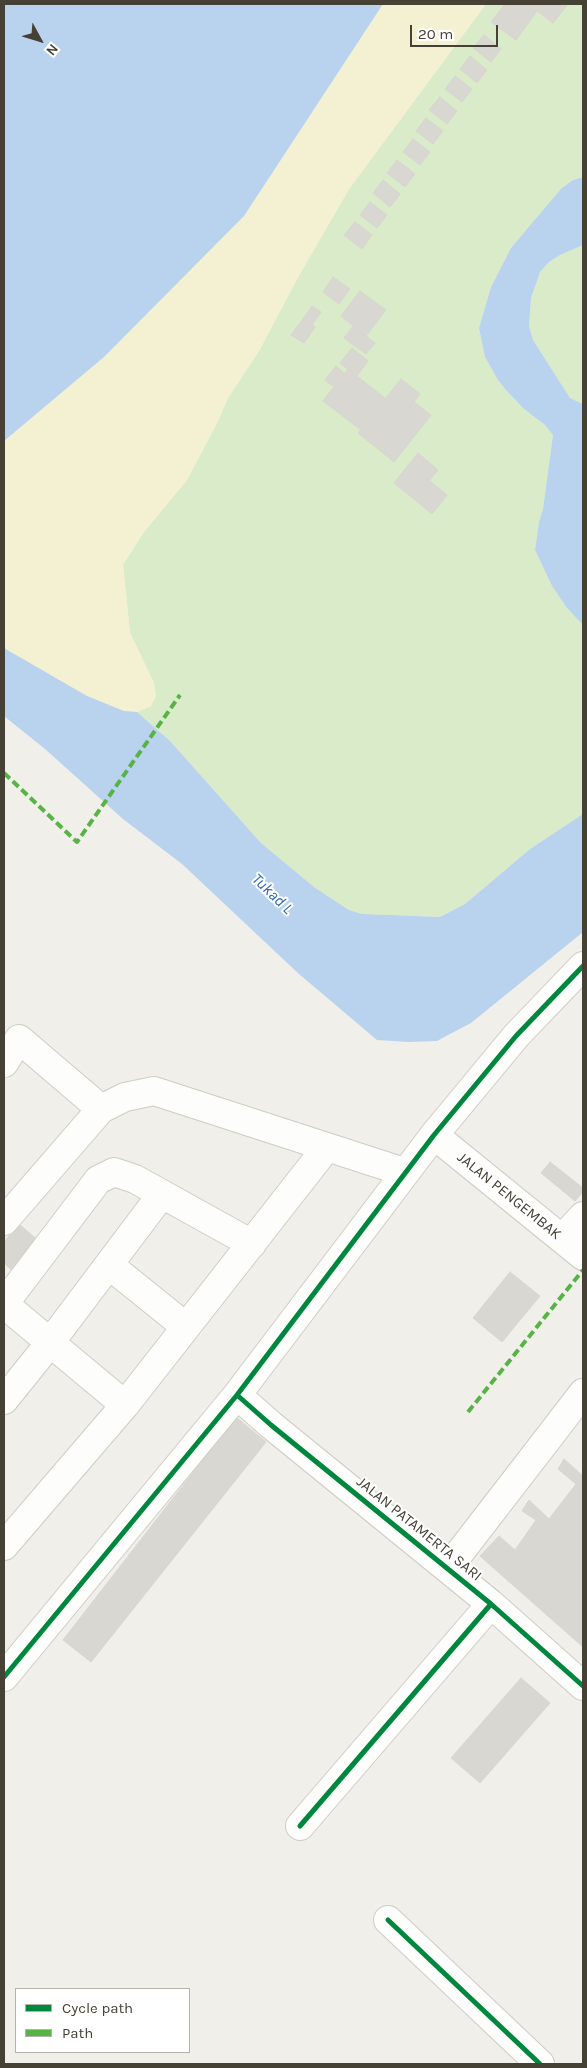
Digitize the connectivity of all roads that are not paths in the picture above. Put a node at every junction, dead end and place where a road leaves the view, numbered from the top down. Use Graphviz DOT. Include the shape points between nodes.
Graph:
graph roads {
  1 [pos="583,966"];
  2 [pos="4,1063"];
  3 [pos="101,1109"];
  4 [pos="434,1135"];
  5 [pos="327,1147"];
  6 [pos="404,1172"];
  7 [pos="162,1194"];
  8 [pos="583,1216"];
  9 [pos="4,1221"];
  10 [pos="562,1238"];
  11 [pos="252,1244"];
  12 [pos="583,1256"];
  13 [pos="109,1265"];
  14 [pos="4,1304"];
  15 [pos="186,1327"];
  16 [pos="49,1344"];
  17 [pos="583,1393"];
  18 [pos="237,1395"];
  19 [pos="4,1400"];
  20 [pos="125,1405"];
  21 [pos="4,1546"];
  22 [pos="448,1568"];
  23 [pos="492,1604"];
  24 [pos="4,1677"];
  25 [pos="583,1686"];
  26 [pos="300,1826"];
  27 [pos="388,1920"];
  28 [pos="540,2064"];
  1 -- 4 [label="street" via="516,1036"];
  2 -- 3 [label="street" via="18,1039"];
  3 -- 5 [label="street" via="125,1096 154,1091"];
  3 -- 9 [label="street"];
  4 -- 6 [label="street"];
  4 -- 10 [label="street, JALAN PENGEMBAK"];
  5 -- 6 [label="street"];
  5 -- 11 [label="street"];
  6 -- 18 [label="street"];
  7 -- 11 [label="street"];
  7 -- 13 [label="street"];
  7 -- 14 [label="street" via="114,1172 98,1180"];
  8 -- 10 [label="street"];
  10 -- 12 [label="street, JALAN PENGEMBAK"];
  11 -- 15 [label="street"];
  13 -- 15 [label="street"];
  13 -- 16 [label="street"];
  14 -- 16 [label="street"];
  15 -- 20 [label="street"];
  16 -- 19 [label="street"];
  16 -- 20 [label="street"];
  17 -- 22 [label="street"];
  18 -- 22 [label="street, JALAN PATAMERTA SARI"];
  18 -- 24 [label="street"];
  20 -- 21 [label="street"];
  22 -- 23 [label="street, JALAN PATAMERTA SARI"];
  23 -- 25 [label="street, JALAN PATAMERTA SARI"];
  23 -- 26 [label="street"];
  27 -- 28 [label="street"];
}
